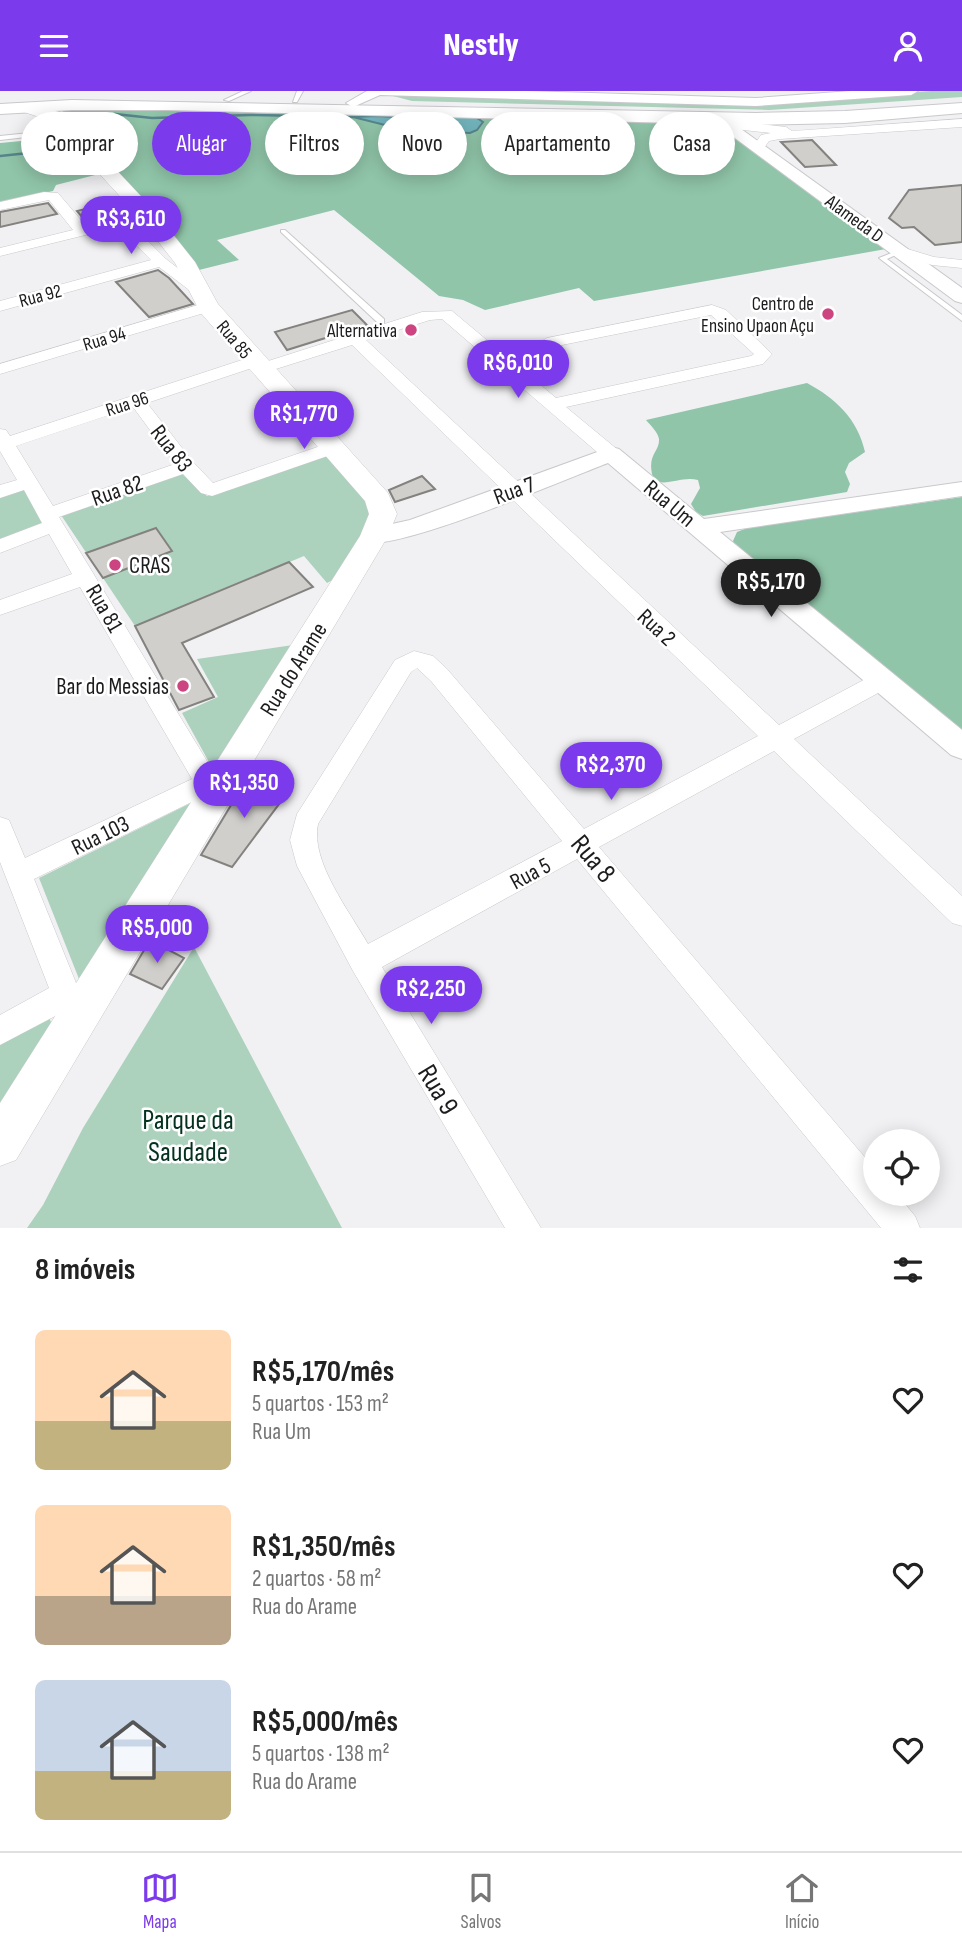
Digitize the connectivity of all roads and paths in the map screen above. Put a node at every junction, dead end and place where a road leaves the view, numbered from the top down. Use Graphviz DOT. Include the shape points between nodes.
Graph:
graph roads {
  1 [pos="248,91"];
  2 [pos="378,91"];
  3 [pos="535,91"];
  4 [pos="737,91"];
  5 [pos="850,91"];
  6 [pos="911,91"];
  7 [pos="0,94"];
  8 [pos="297,96"];
  9 [pos="756,99"];
  10 [pos="227,100"];
  11 [pos="962,101"];
  12 [pos="353,103"];
  13 [pos="392,104"];
  14 [pos="72,105"];
  15 [pos="717,106"];
  16 [pos="27,108"];
  17 [pos="962,108"];
  18 [pos="0,110"];
  19 [pos="45,112"];
  20 [pos="62,112"];
  21 [pos="962,115"];
  22 [pos="962,123"];
  23 [pos="755,126"];
  24 [pos="796,133"];
  25 [pos="21,137"];
  26 [pos="0,138"];
  27 [pos="758,148"];
  28 [pos="109,175"];
  29 [pos="0,206"];
  30 [pos="82,231"];
  31 [pos="283,231"];
  32 [pos="901,251"];
  33 [pos="0,252"];
  34 [pos="161,262"];
  35 [pos="962,264"];
  36 [pos="962,297"];
  37 [pos="203,298"];
  38 [pos="0,306"];
  39 [pos="442,313"];
  40 [pos="962,319"];
  41 [pos="384,324"];
  42 [pos="354,338"];
  43 [pos="547,343"];
  44 [pos="257,365"];
  45 [pos="0,369"];
  46 [pos="136,400"];
  47 [pos="553,404"];
  48 [pos="2,441"];
  49 [pos="332,448"];
  50 [pos="611,454"];
  51 [pos="186,466"];
  52 [pos="29,482"];
  53 [pos="962,489"];
  54 [pos="513,491"];
  55 [pos="0,492"];
  56 [pos="52,520"];
  57 [pos="379,525"];
  58 [pos="700,527"];
  59 [pos="0,546"];
  60 [pos="86,577"];
  61 [pos="0,608"];
  62 [pos="881,681"];
  63 [pos="775,739"];
  64 [pos="962,747"];
  65 [pos="213,785"];
  66 [pos="0,828"];
  67 [pos="302,837"];
  68 [pos="582,845"];
  69 [pos="19,874"];
  70 [pos="962,914"];
  71 [pos="363,962"];
  72 [pos="71,1007"];
  73 [pos="0,1031"];
  74 [pos="0,1144"];
  75 [pos="524,1228"];
  76 [pos="903,1228"];
  1 -- 10 [label="lane"];
  2 -- 12 [label="street"];
  2 -- 13 [label="street"];
  2 -- 15 [label="street"];
  3 -- 15 [label="street"];
  4 -- 9 [label="street"];
  5 -- 9 [label="street"];
  6 -- 9 [label="street"];
  7 -- 10 [label="main road"];
  8 -- 10 [label="main road"];
  8 -- 12 [label="main road"];
  9 -- 15 [label="street"];
  11 -- 13 [label="main road" via="753,112"];
  12 -- 13 [label="main road"];
  14 -- 15 [label="main road"];
  14 -- 16 [label="main road"];
  14 -- 20 [label="main road"];
  15 -- 17 [label="main road" via="830,118"];
  15 -- 23 [label="street"];
  15 -- 27 [label="street, Alameda D"];
  16 -- 18 [label="main road"];
  16 -- 19 [label="main road"];
  21 -- 23 [label="street" via="829,126"];
  22 -- 24 [label="street"];
  23 -- 24 [label="street"];
  24 -- 27 [label="street" via="765,138"];
  25 -- 26 [label="lane"];
  27 -- 32 [label="street, Alameda D"];
  28 -- 37 [label="main road, Rua 85" via="178,252"];
  29 -- 30 [label="street" via="55,197"];
  30 -- 33 [label="street"];
  30 -- 34 [label="street, Rua 85" via="121,222"];
  31 -- 41 [label="lane"];
  32 -- 35 [label="street"];
  32 -- 36 [label="street, Alameda D"];
  32 -- 40 [label="lane" via="882,258"];
  34 -- 37 [label="street, Rua 85"];
  34 -- 38 [label="street, Rua 92"];
  37 -- 44 [label="main road, Rua 85"];
  37 -- 45 [label="street, Rua 94"];
  39 -- 41 [label="street, Rua 96"];
  39 -- 47 [label="street, Rua Um"];
  41 -- 42 [label="street, Rua 96"];
  42 -- 44 [label="street, Rua 96"];
  42 -- 54 [label="street, Rua 2"];
  43 -- 47 [label="street" via="712,310 764,354 757,360"];
  44 -- 46 [label="street, Rua 96"];
  44 -- 49 [label="main road, Rua 85"];
  46 -- 48 [label="street, Rua 96"];
  46 -- 51 [label="street, Rua 83"];
  47 -- 50 [label="street, Rua Um"];
  48 -- 52 [label="street, Rua 81"];
  49 -- 51 [label="street, Rua 83" via="212,490"];
  49 -- 57 [label="main road, Rua 85" via="378,499"];
  50 -- 54 [label="street, Rua 7"];
  50 -- 58 [label="street, Rua Um"];
  51 -- 56 [label="street, Rua 82"];
  52 -- 55 [label="street"];
  52 -- 56 [label="street, Rua 81"];
  53 -- 58 [label="street"];
  54 -- 57 [label="street, Rua 7" via="416,527"];
  54 -- 63 [label="street, Rua 2"];
  56 -- 59 [label="street, Rua 82"];
  56 -- 60 [label="street, Rua 81"];
  57 -- 65 [label="main road, Rua do Arame"];
  58 -- 62 [label="street, Rua Um"];
  60 -- 61 [label="street"];
  60 -- 65 [label="street, Rua 81"];
  62 -- 63 [label="street, Rua 5"];
  62 -- 64 [label="street, Rua Um"];
  63 -- 68 [label="street, Rua 5"];
  63 -- 70 [label="street, Rua 2"];
  65 -- 69 [label="street, Rua 103"];
  65 -- 72 [label="main road, Rua do Arame"];
  66 -- 69 [label="street"];
  67 -- 68 [label="street, Rua 8" via="306,822 403,666 417,659 439,675"];
  67 -- 71 [label="street, Rua 9" via="306,858"];
  68 -- 71 [label="street, Rua 5"];
  68 -- 76 [label="street, Rua 8"];
  69 -- 72 [label="street"];
  71 -- 75 [label="street, Rua 9"];
  72 -- 73 [label="street"];
  72 -- 74 [label="main road, Rua do Arame"];
}
